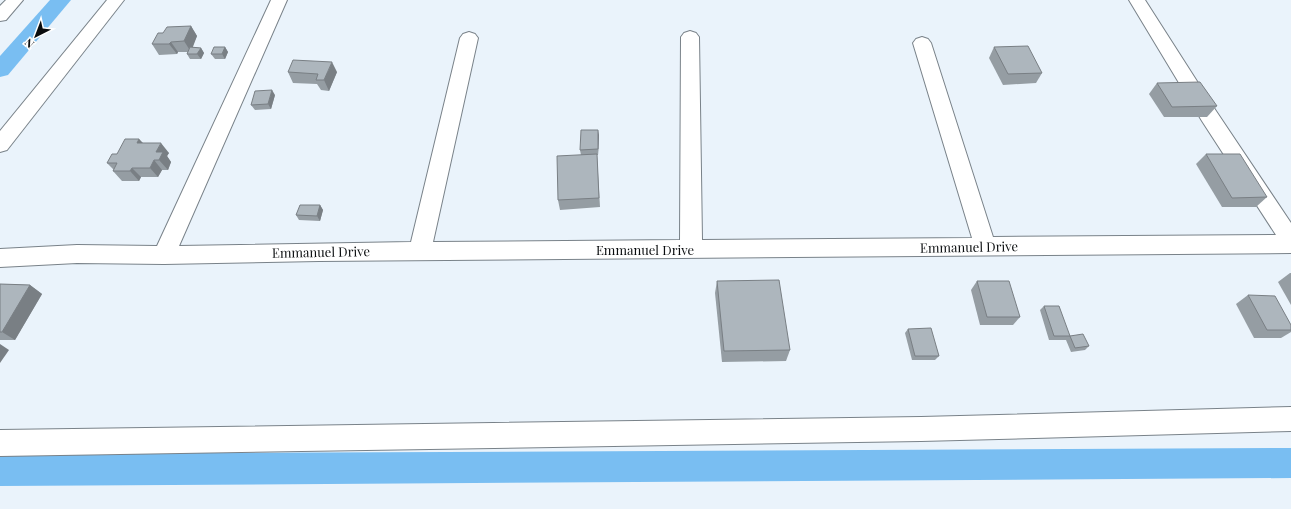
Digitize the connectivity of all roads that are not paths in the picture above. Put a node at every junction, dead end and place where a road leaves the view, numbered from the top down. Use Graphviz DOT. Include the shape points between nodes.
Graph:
graph roads {
  1 [pos="15,0"];
  2 [pos="116,0"];
  3 [pos="279,0"];
  4 [pos="1137,0"];
  5 [pos="0,16"];
  6 [pos="690,37"];
  7 [pos="469,38"];
  8 [pos="922,43"];
  9 [pos="0,145"];
  10 [pos="1291,243"];
  11 [pos="985,246"];
  12 [pos="692,250"];
  13 [pos="420,251"];
  14 [pos="164,256"];
  15 [pos="0,258"];
  16 [pos="1291,419"];
  17 [pos="0,443"];
  1 -- 5 [label="street"];
  2 -- 9 [label="street"];
  3 -- 14 [label="street"];
  4 -- 10 [label="street"];
  6 -- 12 [label="street"];
  7 -- 13 [label="street"];
  8 -- 11 [label="street"];
  10 -- 11 [label="street, Emmanuel Drive"];
  11 -- 12 [label="street, Emmanuel Drive"];
  12 -- 13 [label="street, Emmanuel Drive"];
  13 -- 14 [label="street, Emmanuel Drive"];
  14 -- 15 [label="street, Emmanuel Drive" via="77,254"];
  16 -- 17 [label="street" via="906,429"];
}
